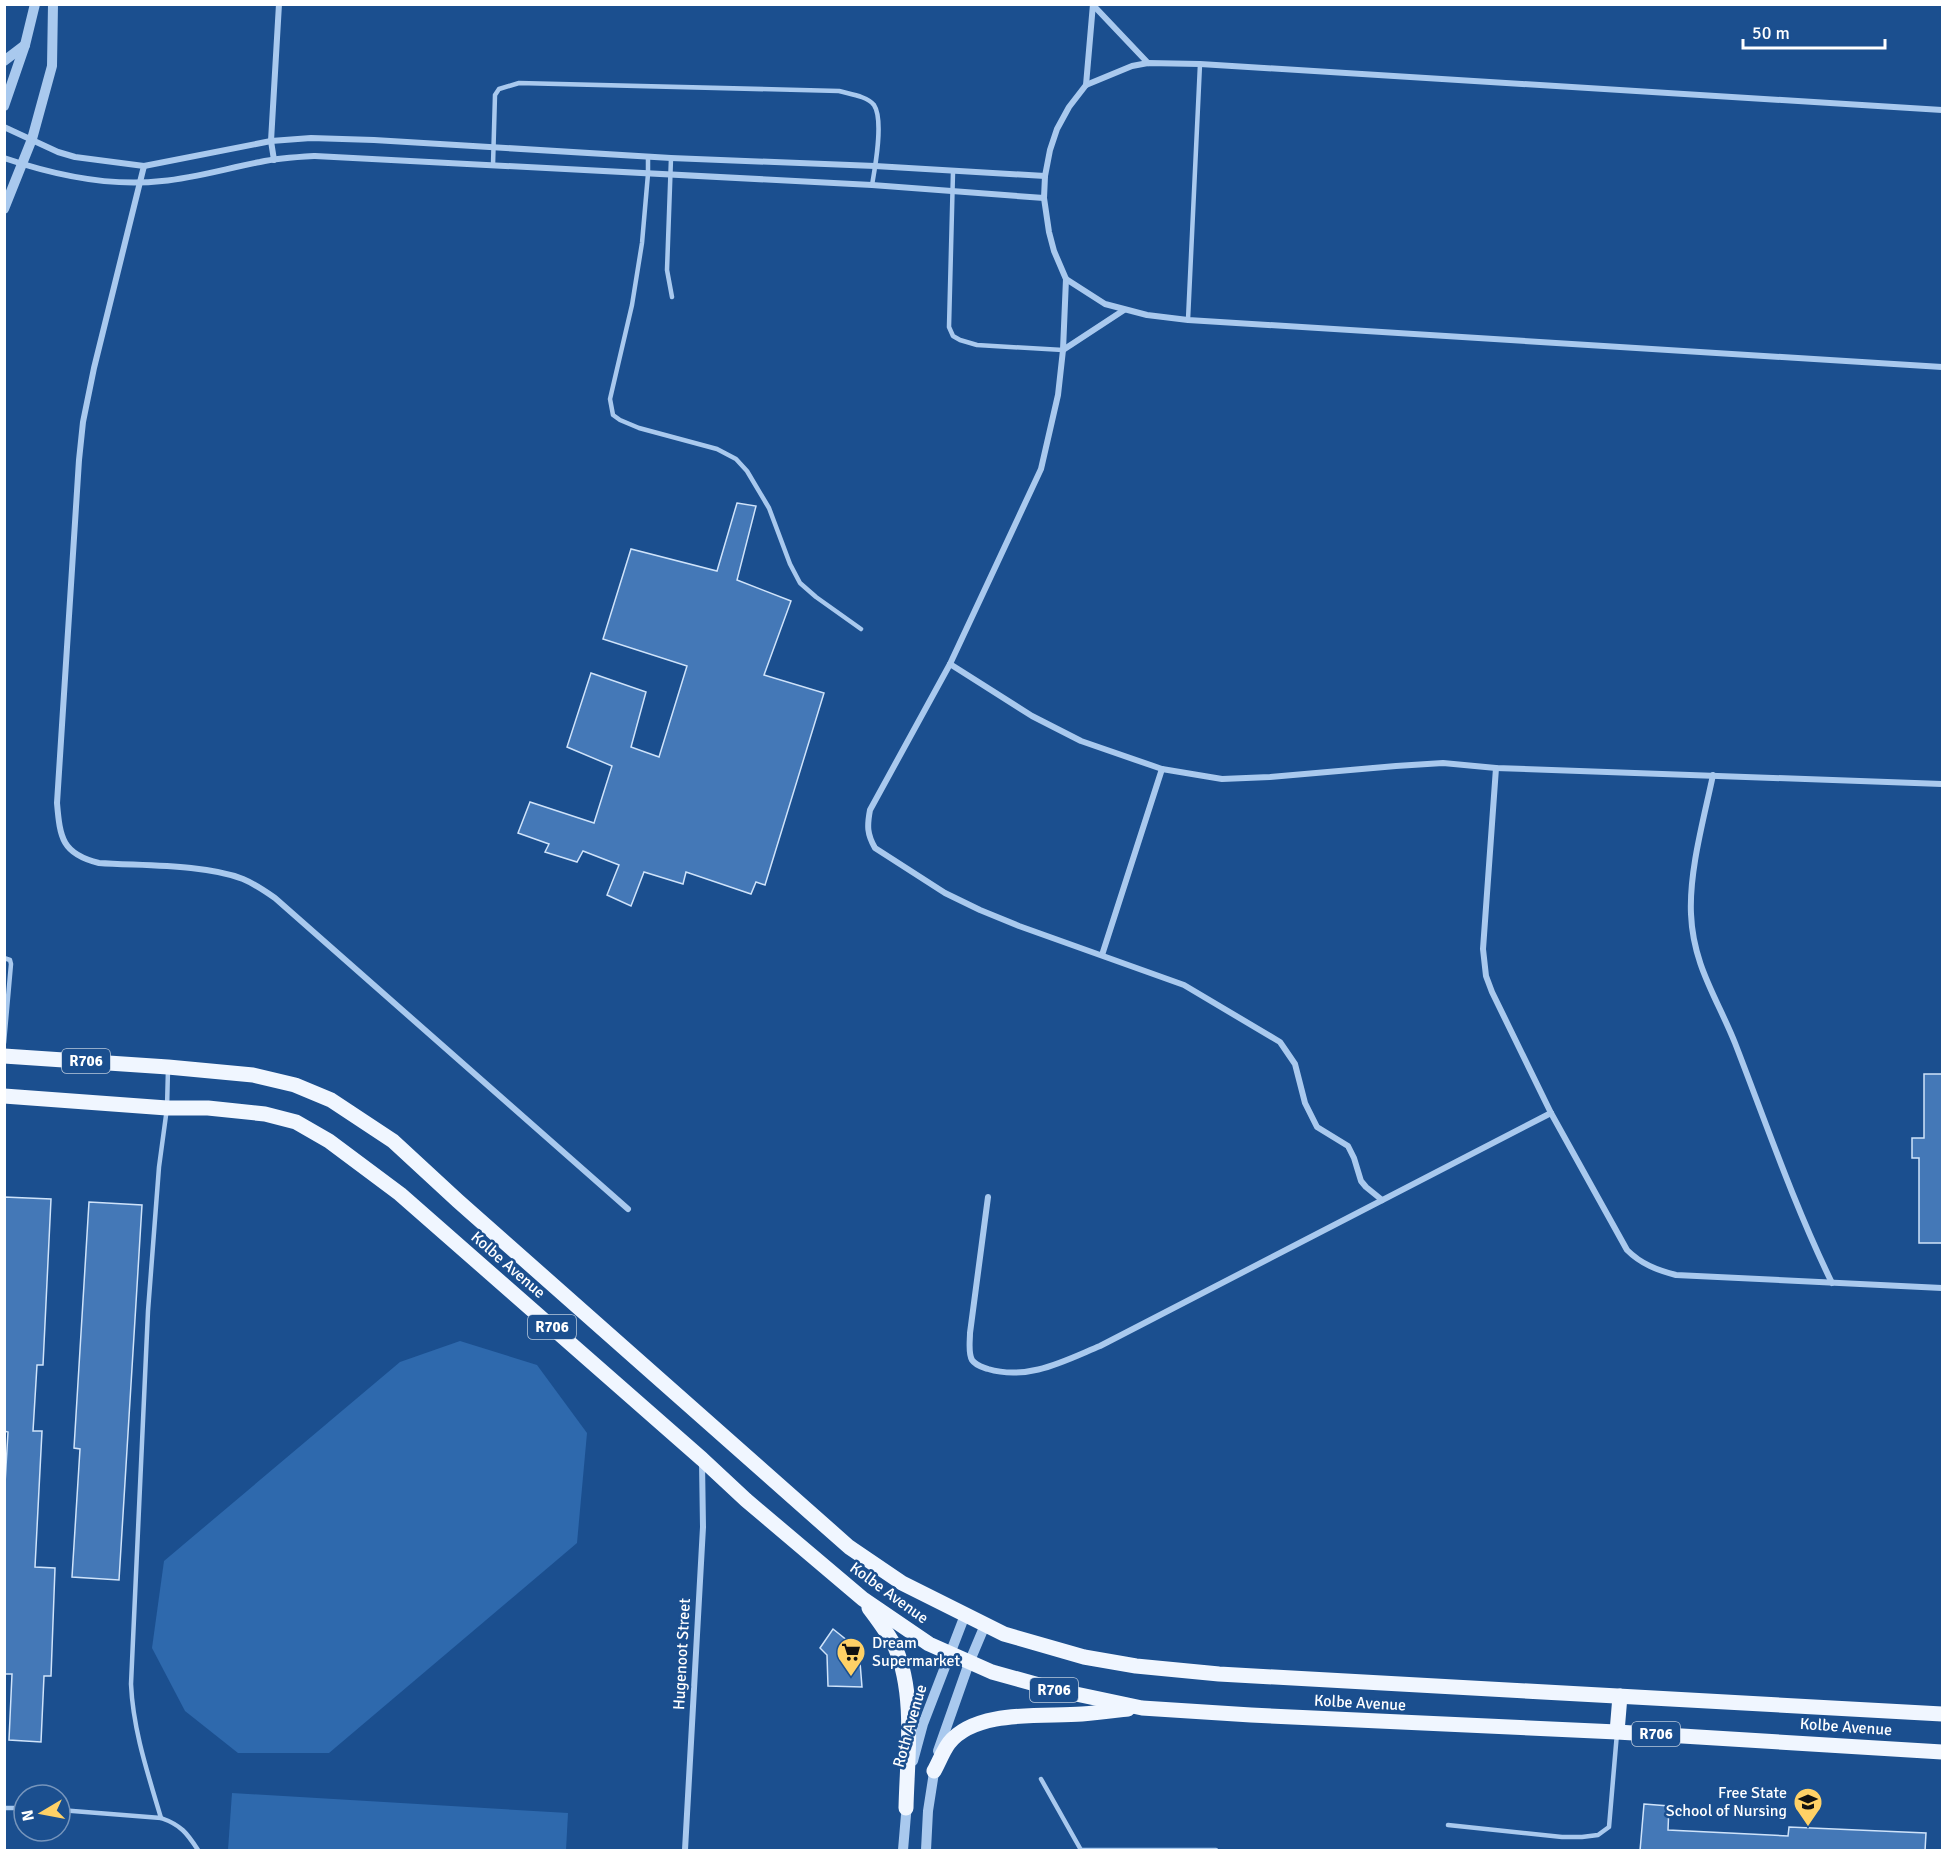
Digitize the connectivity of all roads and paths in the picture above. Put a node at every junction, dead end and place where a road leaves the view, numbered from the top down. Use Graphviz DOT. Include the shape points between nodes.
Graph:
graph roads {
  1 [pos="35,4"];
  2 [pos="53,4"];
  3 [pos="279,4"];
  4 [pos="1093,5"];
  5 [pos="25,45"];
  6 [pos="4,61"];
  7 [pos="1148,63"];
  8 [pos="1200,64"];
  9 [pos="1086,85"];
  10 [pos="4,106"];
  11 [pos="1942,110"];
  12 [pos="4,127"];
  13 [pos="32,139"];
  14 [pos="272,141"];
  15 [pos="493,147"];
  16 [pos="648,157"];
  17 [pos="4,158"];
  18 [pos="671,158"];
  19 [pos="274,160"];
  20 [pos="22,164"];
  21 [pos="493,165"];
  22 [pos="144,166"];
  23 [pos="875,166"];
  24 [pos="953,172"];
  25 [pos="648,174"];
  26 [pos="670,175"];
  27 [pos="1045,176"];
  28 [pos="139,183"];
  29 [pos="872,185"];
  30 [pos="954,192"];
  31 [pos="1044,198"];
  32 [pos="4,209"];
  33 [pos="1066,279"];
  34 [pos="672,297"];
  35 [pos="1124,310"];
  36 [pos="1188,320"];
  37 [pos="1063,350"];
  38 [pos="1942,368"];
  39 [pos="861,628"];
  40 [pos="950,664"];
  41 [pos="1496,768"];
  42 [pos="1162,770"];
  43 [pos="1713,775"];
  44 [pos="1942,784"];
  45 [pos="1102,955"];
  46 [pos="4,958"];
  47 [pos="4,1043"];
  48 [pos="4,1056"];
  49 [pos="168,1067"];
  50 [pos="4,1096"];
  51 [pos="166,1108"];
  52 [pos="1551,1113"];
  53 [pos="988,1197"];
  54 [pos="1382,1200"];
  55 [pos="628,1209"];
  56 [pos="1832,1283"];
  57 [pos="1942,1288"];
  58 [pos="702,1459"];
  59 [pos="863,1599"];
  60 [pos="965,1615"];
  61 [pos="985,1625"];
  62 [pos="950,1654"];
  63 [pos="969,1663"];
  64 [pos="1620,1696"];
  65 [pos="1142,1708"];
  66 [pos="1942,1714"];
  67 [pos="1617,1732"];
  68 [pos="1942,1752"];
  69 [pos="934,1771"];
  70 [pos="1041,1779"];
  71 [pos="906,1809"];
  72 [pos="72,1811"];
  73 [pos="161,1818"];
  74 [pos="1448,1825"];
  75 [pos="1081,1850"];
  76 [pos="198,1851"];
  77 [pos="685,1851"];
  78 [pos="903,1851"];
  79 [pos="926,1851"];
  80 [pos="1216,1851"];
  1 -- 5 [label="street"];
  2 -- 13 [label="street" via="52,66"];
  3 -- 14 [label="street"];
  4 -- 7 [label="street"];
  4 -- 9 [label="street"];
  5 -- 6 [label="street"];
  5 -- 10 [label="street"];
  7 -- 8 [label="street"];
  7 -- 9 [label="street"];
  8 -- 11 [label="street"];
  8 -- 36 [label="lane"];
  9 -- 27 [label="street" via="1057,129"];
  12 -- 13 [label="street"];
  13 -- 20 [label="street"];
  13 -- 22 [label="street" via="75,157"];
  14 -- 15 [label="street" via="321,138"];
  14 -- 19 [label="street"];
  14 -- 22 [label="street"];
  15 -- 16 [label="street"];
  15 -- 21 [label="lane"];
  15 -- 23 [label="lane" via="495,95 499,89 519,83 839,91 874,106 878,117"];
  16 -- 18 [label="street"];
  16 -- 25 [label="lane"];
  17 -- 20 [label="street"];
  18 -- 23 [label="street"];
  18 -- 26 [label="lane"];
  19 -- 21 [label="street" via="315,156"];
  19 -- 28 [label="street"];
  20 -- 28 [label="street" via="95,180"];
  20 -- 32 [label="street"];
  21 -- 25 [label="street"];
  22 -- 28 [label="street"];
  23 -- 24 [label="street"];
  23 -- 29 [label="lane"];
  24 -- 27 [label="street"];
  24 -- 30 [label="lane"];
  25 -- 26 [label="street"];
  25 -- 39 [label="lane" via="633,305 610,399 613,415 639,428 717,449 736,459 770,508 789,564 800,583"];
  26 -- 29 [label="street"];
  26 -- 34 [label="lane" via="667,270"];
  27 -- 31 [label="street"];
  28 -- 55 [label="street" via="83,422 57,803 64,842 85,860 201,870 243,879 260,888"];
  29 -- 30 [label="street"];
  30 -- 31 [label="street"];
  30 -- 37 [label="lane" via="949,327 953,336 977,345"];
  31 -- 33 [label="street" via="1054,251"];
  33 -- 35 [label="street" via="1105,304"];
  33 -- 37 [label="street"];
  35 -- 36 [label="street"];
  35 -- 37 [label="street"];
  36 -- 38 [label="street"];
  37 -- 40 [label="street" via="1059,395 1041,469"];
  40 -- 42 [label="street" via="1032,716 1082,741"];
  40 -- 45 [label="street" via="870,810 868,837 875,848 945,893 1019,926"];
  41 -- 42 [label="street" via="1443,763 1222,779"];
  41 -- 43 [label="street"];
  41 -- 52 [label="street" via="1483,949 1486,976"];
  42 -- 45 [label="street"];
  43 -- 44 [label="street"];
  43 -- 56 [label="street" via="1692,890 1695,948"];
  45 -- 54 [label="street" via="1184,985 1280,1042 1295,1064 1305,1103 1317,1128 1348,1146 1361,1181"];
  46 -- 47 [label="lane" via="11,964"];
  48 -- 49 [label="main road, Kolbe Avenue / R706"];
  49 -- 51 [label="lane"];
  49 -- 60 [label="main road, Kolbe Avenue / R706" via="253,1075 295,1085 357,1115 393,1141 849,1547 902,1583"];
  50 -- 51 [label="main road, Kolbe Avenue / R706"];
  51 -- 58 [label="main road, Kolbe Avenue / R706" via="265,1114 296,1122 330,1141 400,1194"];
  51 -- 73 [label="lane" via="148,1311 131,1684 136,1728"];
  52 -- 54 [label="street"];
  52 -- 56 [label="street" via="1635,1259 1676,1275"];
  53 -- 54 [label="street" via="969,1349 977,1365 1015,1373 1032,1372 1100,1346"];
  56 -- 57 [label="street"];
  58 -- 59 [label="main road, Kolbe Avenue / R706"];
  58 -- 77 [label="street, Hugenoot Street" via="703,1527"];
  59 -- 62 [label="main road, Kolbe Avenue / R706"];
  59 -- 71 [label="main road" via="894,1646 904,1672 908,1720"];
  60 -- 61 [label="main road, Kolbe Avenue / R706"];
  60 -- 62 [label="street, Roth Avenue"];
  61 -- 63 [label="street, Roth Avenue"];
  61 -- 64 [label="main road, Kolbe Avenue / R706" via="1065,1652 1136,1666"];
  62 -- 63 [label="main road, Kolbe Avenue / R706"];
  62 -- 71 [label="street, Roth Avenue" via="922,1724"];
  63 -- 65 [label="main road, Kolbe Avenue / R706" via="1057,1690"];
  63 -- 69 [label="street, Roth Avenue"];
  64 -- 66 [label="main road, Kolbe Avenue / R706"];
  64 -- 67 [label="main road"];
  65 -- 67 [label="main road, Kolbe Avenue / R706" via="1358,1722"];
  65 -- 69 [label="main road" via="979,1724 950,1742"];
  67 -- 68 [label="main road, Kolbe Avenue / R706"];
  67 -- 74 [label="lane" via="1609,1827 1598,1835 1562,1837"];
  69 -- 79 [label="street, Roth Avenue"];
  70 -- 75 [label="lane"];
  71 -- 78 [label="street, Roth Avenue"];
  72 -- 73 [label="lane"];
  73 -- 76 [label="lane" via="186,1833"];
  75 -- 80 [label="lane"];
}
